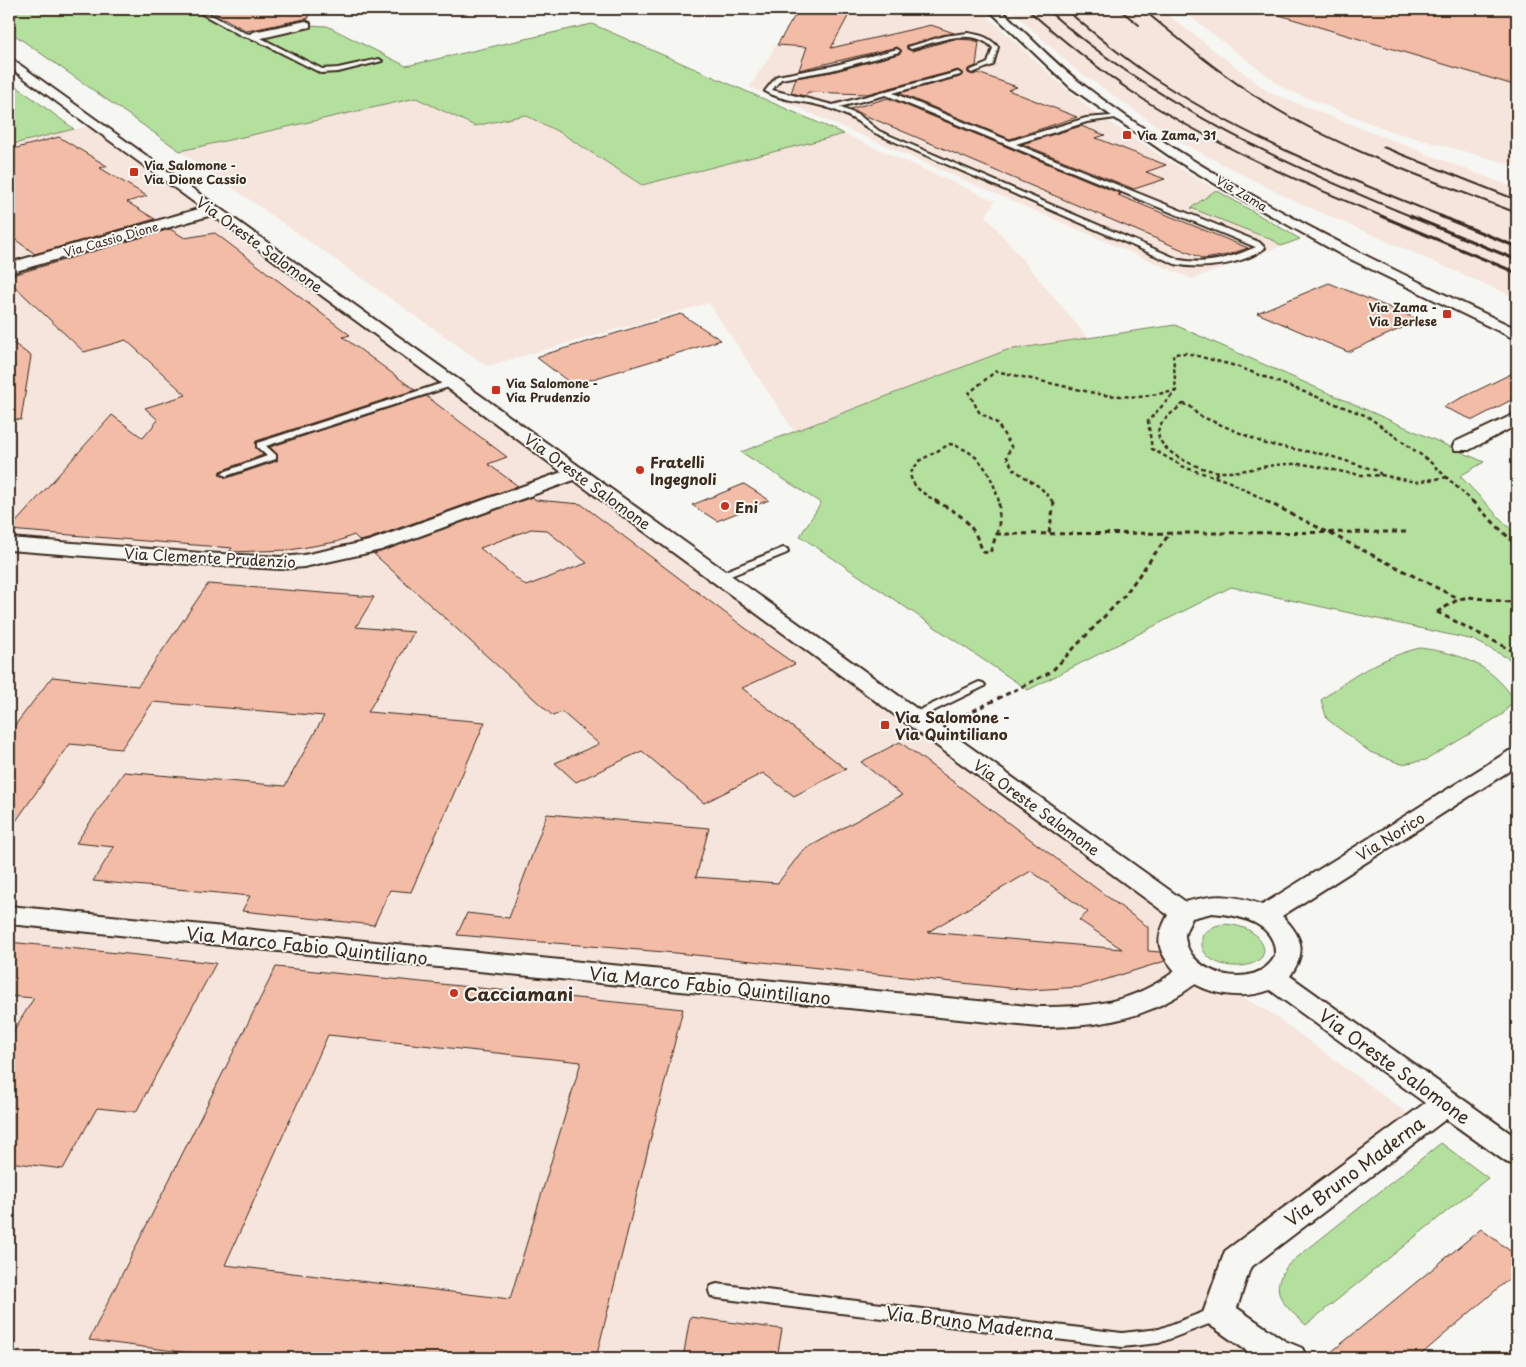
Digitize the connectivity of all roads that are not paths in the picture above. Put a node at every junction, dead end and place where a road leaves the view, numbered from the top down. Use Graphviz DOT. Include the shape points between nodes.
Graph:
graph roads {
  1 [pos="196,9"];
  2 [pos="994,9"];
  3 [pos="306,25"];
  4 [pos="253,36"];
  5 [pos="911,47"];
  6 [pos="897,51"];
  7 [pos="9,61"];
  8 [pos="379,61"];
  9 [pos="972,71"];
  10 [pos="958,74"];
  11 [pos="887,93"];
  12 [pos="832,107"];
  13 [pos="1121,116"];
  14 [pos="1097,120"];
  15 [pos="1011,143"];
  16 [pos="1020,147"];
  17 [pos="213,210"];
  18 [pos="9,268"];
  19 [pos="1517,335"];
  20 [pos="452,383"];
  21 [pos="1517,418"];
  22 [pos="1462,446"];
  23 [pos="226,473"];
  24 [pos="577,473"];
  25 [pos="9,544"];
  26 [pos="783,551"];
  27 [pos="719,576"];
  28 [pos="980,685"];
  29 [pos="913,717"];
  30 [pos="1517,756"];
  31 [pos="1174,907"];
  32 [pos="9,915"];
  33 [pos="1263,916"];
  34 [pos="1192,972"];
  35 [pos="1273,978"];
  36 [pos="1446,1103"];
  37 [pos="1517,1154"];
  38 [pos="717,1291"];
  39 [pos="1218,1313"];
  40 [pos="1290,1358"];
  1 -- 4 [label="lane" via="244,35"];
  2 -- 13 [label="street, Via Zama" via="1073,83"];
  3 -- 4 [label="street"];
  4 -- 8 [label="lane" via="322,71"];
  5 -- 9 [label="lane" via="964,35 984,38 996,48 991,64"];
  6 -- 12 [label="lane" via="832,68 779,77 768,91"];
  7 -- 17 [label="street, Via Oreste Salomone"];
  10 -- 11 [label="lane"];
  11 -- 12 [label="lane"];
  11 -- 15 [label="lane"];
  12 -- 16 [label="lane" via="852,114 877,132 1178,262 1209,266 1261,248"];
  13 -- 14 [label="lane"];
  13 -- 19 [label="street, Via Zama" via="1288,220"];
  14 -- 15 [label="lane" via="1086,120"];
  14 -- 16 [label="lane"];
  15 -- 16 [label="lane"];
  17 -- 18 [label="street, Via Cassio Dione"];
  17 -- 20 [label="street, Via Oreste Salomone"];
  20 -- 23 [label="lane" via="260,445 272,457"];
  20 -- 24 [label="street, Via Oreste Salomone"];
  21 -- 22 [label="street"];
  24 -- 25 [label="street, Via Clemente Prudenzio" via="374,546 304,562 201,559"];
  24 -- 27 [label="street, Via Oreste Salomone"];
  26 -- 27 [label="lane"];
  27 -- 29 [label="street, Via Oreste Salomone"];
  28 -- 29 [label="lane"];
  29 -- 31 [label="street, Via Oreste Salomone"];
  30 -- 33 [label="street, Via Norico"];
  31 -- 33 [label="street" via="1230,905"];
  31 -- 34 [label="street" via="1171,946"];
  32 -- 34 [label="street, Via Marco Fabio Quintiliano" via="1039,1017 1071,1017 1123,1009 1150,1000"];
  33 -- 35 [label="street" via="1278,927 1289,955 1284,968"];
  34 -- 35 [label="street" via="1223,984 1242,986"];
  35 -- 36 [label="street, Via Oreste Salomone"];
  36 -- 37 [label="street, Via Oreste Salomone"];
  36 -- 39 [label="street, Via Bruno Maderna" via="1236,1260"];
  38 -- 39 [label="lane, Via Bruno Maderna" via="1122,1340 1159,1336"];
  39 -- 40 [label="street" via="1273,1351"];
}
